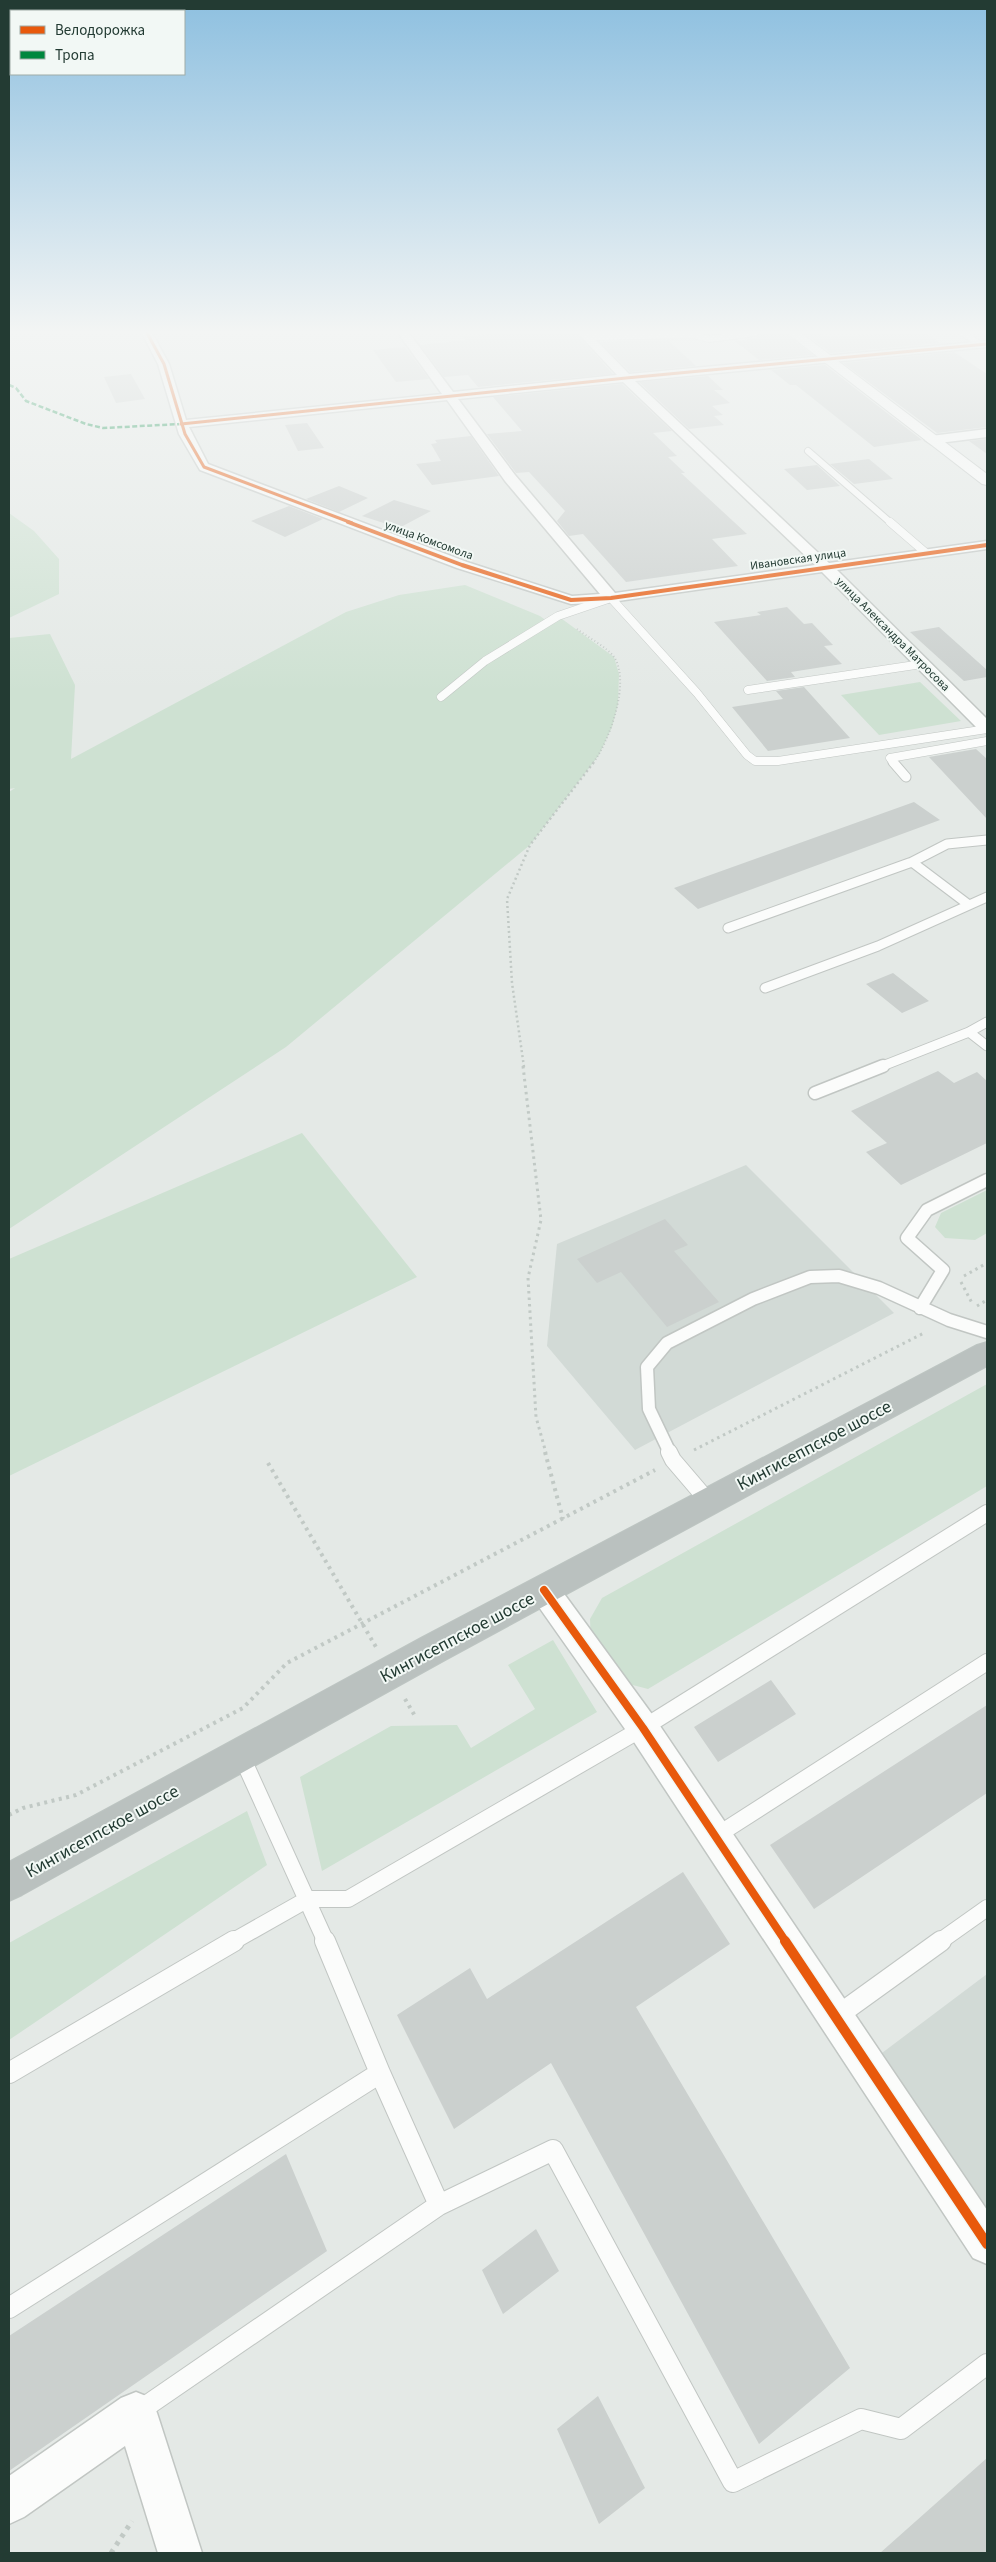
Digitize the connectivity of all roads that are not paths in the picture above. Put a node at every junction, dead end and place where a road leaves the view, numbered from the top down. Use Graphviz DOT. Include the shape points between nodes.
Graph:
graph roads {
  1 [pos="195,453"];
  2 [pos="492,453"];
  3 [pos="705,453"];
  4 [pos="810,453"];
  5 [pos="948,453"];
  6 [pos="987,481"];
  7 [pos="987,545"];
  8 [pos="926,553"];
  9 [pos="825,567"];
  10 [pos="611,598"];
  11 [pos="922,664"];
  12 [pos="748,690"];
  13 [pos="441,697"];
  14 [pos="987,729"];
  15 [pos="987,741"];
  16 [pos="906,777"];
  17 [pos="987,840"];
  18 [pos="912,862"];
  19 [pos="986,902"];
  20 [pos="969,905"];
  21 [pos="728,928"];
  22 [pos="765,988"];
  23 [pos="987,1022"];
  24 [pos="969,1032"];
  25 [pos="987,1046"];
  26 [pos="815,1093"];
  27 [pos="987,1180"];
  28 [pos="920,1308"];
  29 [pos="987,1332"];
  30 [pos="987,1353"];
  31 [pos="708,1501"];
  32 [pos="987,1513"];
  33 [pos="544,1590"];
  34 [pos="987,1662"];
  35 [pos="643,1728"];
  36 [pos="241,1755"];
  37 [pos="715,1836"];
  38 [pos="9,1882"];
  39 [pos="308,1900"];
  40 [pos="987,1908"];
  41 [pos="837,2016"];
  42 [pos="9,2073"];
  43 [pos="380,2073"];
  44 [pos="439,2205"];
  45 [pos="987,2244"];
  46 [pos="9,2308"];
  47 [pos="987,2364"];
  48 [pos="136,2413"];
  49 [pos="9,2502"];
  50 [pos="180,2553"];
  1 -- 10 [label="street, улица Комсомола" via="204,467 462,565 571,600"];
  2 -- 10 [label="street"];
  3 -- 9 [label="street, улица Александра Матросова"];
  4 -- 8 [label="lane"];
  5 -- 6 [label="street"];
  7 -- 8 [label="street, Ивановская улица"];
  8 -- 9 [label="street, Ивановская улица"];
  9 -- 10 [label="street, Ивановская улица"];
  9 -- 11 [label="street, улица Александра Матросова"];
  10 -- 13 [label="lane" via="558,616 485,661"];
  10 -- 14 [label="lane" via="624,617 663,656 755,761 778,761"];
  11 -- 12 [label="lane"];
  11 -- 14 [label="street, улица Александра Матросова"];
  15 -- 16 [label="lane" via="890,758"];
  17 -- 18 [label="lane" via="947,844"];
  18 -- 20 [label="lane"];
  18 -- 21 [label="lane"];
  19 -- 20 [label="lane"];
  20 -- 22 [label="lane" via="878,946"];
  23 -- 24 [label="lane"];
  24 -- 25 [label="lane"];
  24 -- 26 [label="lane"];
  27 -- 28 [label="lane" via="926,1210 907,1238 943,1270"];
  28 -- 29 [label="lane"];
  28 -- 31 [label="lane" via="879,1288 839,1276 810,1276 752,1298 667,1343 647,1367 649,1409 673,1460"];
  30 -- 31 [label="highway, Кингисеппское шоссе"];
  31 -- 33 [label="highway, Кингисеппское шоссе"];
  32 -- 35 [label="lane"];
  33 -- 35 [label="street"];
  33 -- 36 [label="highway, Кингисеппское шоссе"];
  34 -- 37 [label="lane"];
  35 -- 37 [label="street"];
  35 -- 39 [label="lane" via="348,1899"];
  36 -- 38 [label="highway, Кингисеппское шоссе"];
  36 -- 39 [label="lane"];
  37 -- 41 [label="street"];
  39 -- 42 [label="lane"];
  39 -- 43 [label="lane"];
  40 -- 41 [label="lane"];
  41 -- 45 [label="street"];
  43 -- 44 [label="lane"];
  43 -- 46 [label="lane"];
  44 -- 47 [label="lane" via="553,2150 733,2482 861,2419 902,2429"];
  44 -- 48 [label="lane"];
  48 -- 49 [label="street"];
  48 -- 50 [label="street"];
}
